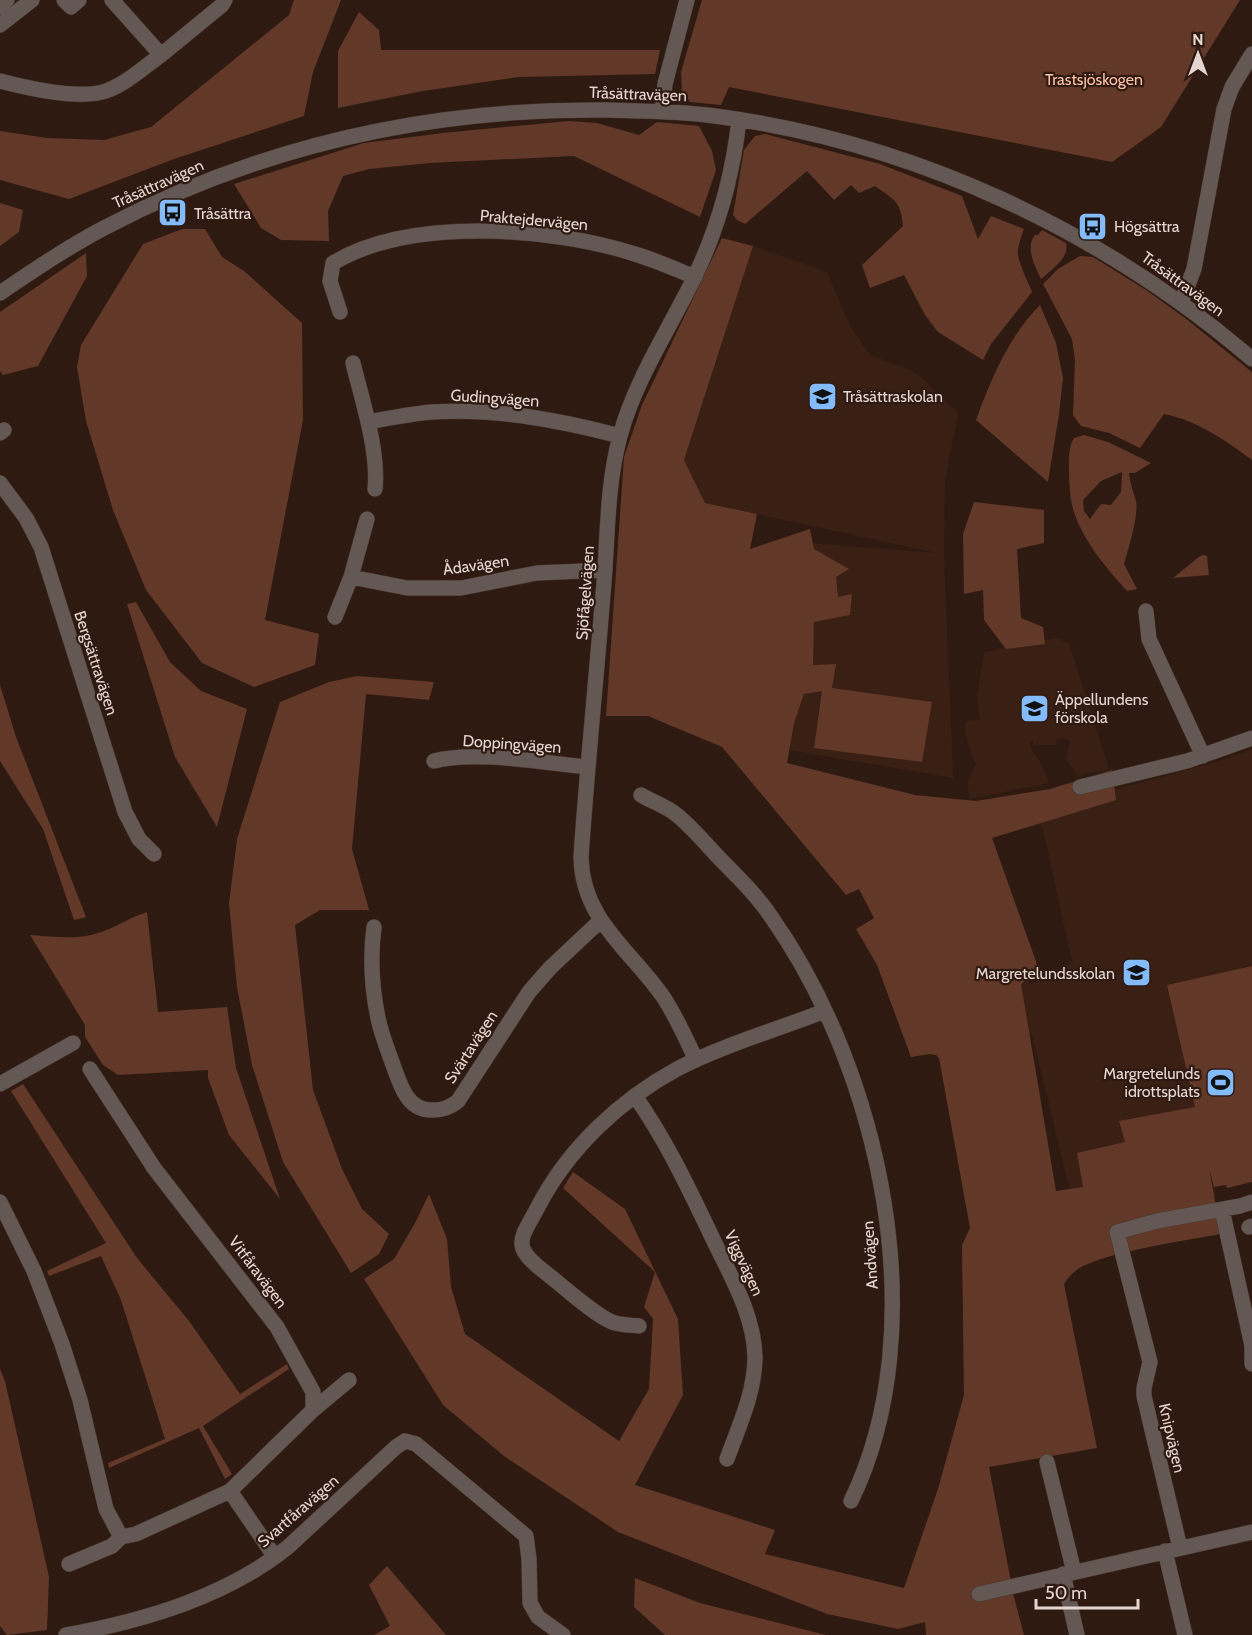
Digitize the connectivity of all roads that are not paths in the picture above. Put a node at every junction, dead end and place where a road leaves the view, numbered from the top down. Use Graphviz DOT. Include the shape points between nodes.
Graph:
graph roads {
  1 [pos="7,0"];
  2 [pos="32,0"];
  3 [pos="64,0"];
  4 [pos="79,0"];
  5 [pos="112,0"];
  6 [pos="225,0"];
  7 [pos="687,0"];
  8 [pos="0,7"];
  9 [pos="0,25"];
  10 [pos="1252,54"];
  11 [pos="161,55"];
  12 [pos="0,81"];
  13 [pos="662,111"];
  14 [pos="739,120"];
  15 [pos="695,277"];
  16 [pos="0,293"];
  17 [pos="1181,303"];
  18 [pos="340,312"];
  19 [pos="1252,359"];
  20 [pos="353,363"];
  21 [pos="368,422"];
  22 [pos="620,436"];
  23 [pos="0,483"];
  24 [pos="375,489"];
  25 [pos="367,519"];
  26 [pos="605,570"];
  27 [pos="351,577"];
  28 [pos="1146,611"];
  29 [pos="335,616"];
  30 [pos="1252,738"];
  31 [pos="1203,756"];
  32 [pos="434,761"];
  33 [pos="587,767"];
  34 [pos="1080,787"];
  35 [pos="641,795"];
  36 [pos="154,854"];
  37 [pos="600,921"];
  38 [pos="374,927"];
  39 [pos="825,1011"];
  40 [pos="73,1043"];
  41 [pos="696,1060"];
  42 [pos="90,1069"];
  43 [pos="0,1084"];
  44 [pos="635,1096"];
  45 [pos="0,1202"];
  46 [pos="1246,1204"];
  47 [pos="1222,1210"];
  48 [pos="639,1326"];
  49 [pos="1252,1364"];
  50 [pos="349,1380"];
  51 [pos="313,1410"];
  52 [pos="727,1459"];
  53 [pos="1047,1462"];
  54 [pos="230,1491"];
  55 [pos="851,1501"];
  56 [pos="1252,1532"];
  57 [pos="121,1537"];
  58 [pos="1173,1549"];
  59 [pos="275,1557"];
  60 [pos="69,1564"];
  61 [pos="1068,1573"];
  62 [pos="979,1594"];
  63 [pos="66,1635"];
  64 [pos="564,1635"];
  65 [pos="1077,1635"];
  66 [pos="1185,1635"];
  1 -- 8 [label="street"];
  2 -- 9 [label="street"];
  3 -- 4 [label="street" via="71,7"];
  5 -- 11 [label="street"];
  6 -- 11 [label="street"];
  7 -- 13 [label="street" via="665,84"];
  10 -- 17 [label="street" via="1224,109 1194,269"];
  11 -- 12 [label="street" via="104,92 32,90"];
  13 -- 14 [label="street, Tråsättravägen"];
  13 -- 16 [label="street, Tråsättravägen" via="527,111 468,116 395,126 304,149 213,179 150,206 104,228"];
  14 -- 15 [label="street, Sjöfågelvägen" via="736,151 711,241"];
  14 -- 17 [label="street, Tråsättravägen" via="863,148 990,194 1088,242"];
  15 -- 18 [label="street, Praktejdervägen" via="633,253 577,239 506,232 431,234 362,249 333,263 330,281"];
  15 -- 22 [label="street, Sjöfågelvägen" via="653,355"];
  17 -- 19 [label="street, Tråsättravägen"];
  20 -- 21 [label="street"];
  21 -- 22 [label="street, Gudingvägen" via="434,412 478,412 540,419"];
  21 -- 24 [label="street"];
  22 -- 26 [label="street, Sjöfågelvägen" via="609,495"];
  23 -- 36 [label="street, Bergsättravägen" via="26,518 40,547 130,826"];
  25 -- 27 [label="street"];
  26 -- 27 [label="street, Ådavägen" via="537,573 461,588 407,588"];
  26 -- 33 [label="street, Sjöfågelvägen"];
  27 -- 29 [label="street"];
  28 -- 31 [label="street" via="1149,639"];
  30 -- 31 [label="street"];
  31 -- 34 [label="street"];
  32 -- 33 [label="street, Doppingvägen" via="476,757"];
  33 -- 37 [label="street, Sjöfågelvägen" via="581,869 586,894"];
  35 -- 39 [label="street, Andvägen" via="673,812 759,901 808,976"];
  37 -- 38 [label="street, Svärtavägen" via="529,992 459,1101 431,1110 414,1105 408,1098 378,1021"];
  37 -- 41 [label="street, Sjöfågelvägen" via="663,997"];
  39 -- 41 [label="street"];
  39 -- 55 [label="street, Andvägen" via="852,1074 873,1147 884,1205 890,1274 890,1347 884,1401 863,1476"];
  40 -- 43 [label="street"];
  41 -- 44 [label="street"];
  42 -- 51 [label="street, Vitfåravägen" via="154,1168 277,1327 313,1392"];
  44 -- 48 [label="street" via="600,1125 553,1180 521,1246 534,1264 602,1316 611,1322"];
  44 -- 52 [label="street, Viggvägen" via="697,1205 743,1303 749,1326 754,1372"];
  45 -- 57 [label="street" via="34,1271 62,1344 106,1509"];
  46 -- 47 [label="street"];
  47 -- 49 [label="street" via="1252,1346"];
  47 -- 58 [label="street, Knipvägen" via="1117,1232 1150,1362 1144,1396"];
  50 -- 51 [label="street"];
  51 -- 54 [label="street"];
  53 -- 61 [label="street"];
  54 -- 57 [label="street" via="136,1534"];
  54 -- 59 [label="street"];
  56 -- 58 [label="street"];
  57 -- 60 [label="street" via="112,1546"];
  58 -- 61 [label="street"];
  58 -- 66 [label="street, Knipvägen"];
  59 -- 63 [label="street, Svartfåravägen" via="237,1580 183,1603 117,1625"];
  59 -- 64 [label="street, Svartfåravägen" via="405,1441 416,1444 526,1536 530,1604 538,1617"];
  61 -- 62 [label="street"];
  61 -- 65 [label="street"];
}
